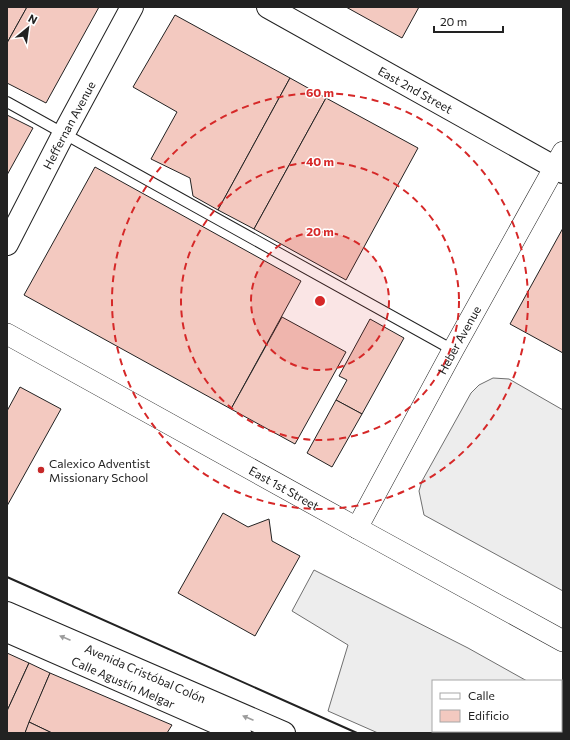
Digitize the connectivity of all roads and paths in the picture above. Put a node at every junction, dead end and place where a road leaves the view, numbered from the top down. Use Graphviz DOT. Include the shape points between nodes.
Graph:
graph roads {
  1 [pos="132,7"];
  2 [pos="268,7"];
  3 [pos="7,102"];
  4 [pos="64,133"];
  5 [pos="560,164"];
  6 [pos="7,244"];
  7 [pos="7,334"];
  8 [pos="453,350"];
  9 [pos="357,528"];
  10 [pos="7,613"];
  11 [pos="7,631"];
  12 [pos="563,641"];
  13 [pos="207,726"];
  14 [pos="240,733"];
  15 [pos="284,733"];
  1 -- 4 [label="street, Heffernan Avenue"];
  2 -- 5 [label="street, East 2nd Street"];
  3 -- 4 [label="lane"];
  4 -- 6 [label="street, Heffernan Avenue"];
  4 -- 8 [label="lane"];
  5 -- 8 [label="street, Heber Avenue"];
  7 -- 9 [label="street, East 1st Street"];
  8 -- 9 [label="street, Heber Avenue"];
  9 -- 12 [label="street, East 1st Street"];
  15 -- 10 [label="street, Avenida Cristóbal Colón, one-way"];
  11 -- 13 [label="street, Calle Agustín Melgar"];
  13 -- 14 [label="street, Calle Agustín Melgar"];
}
